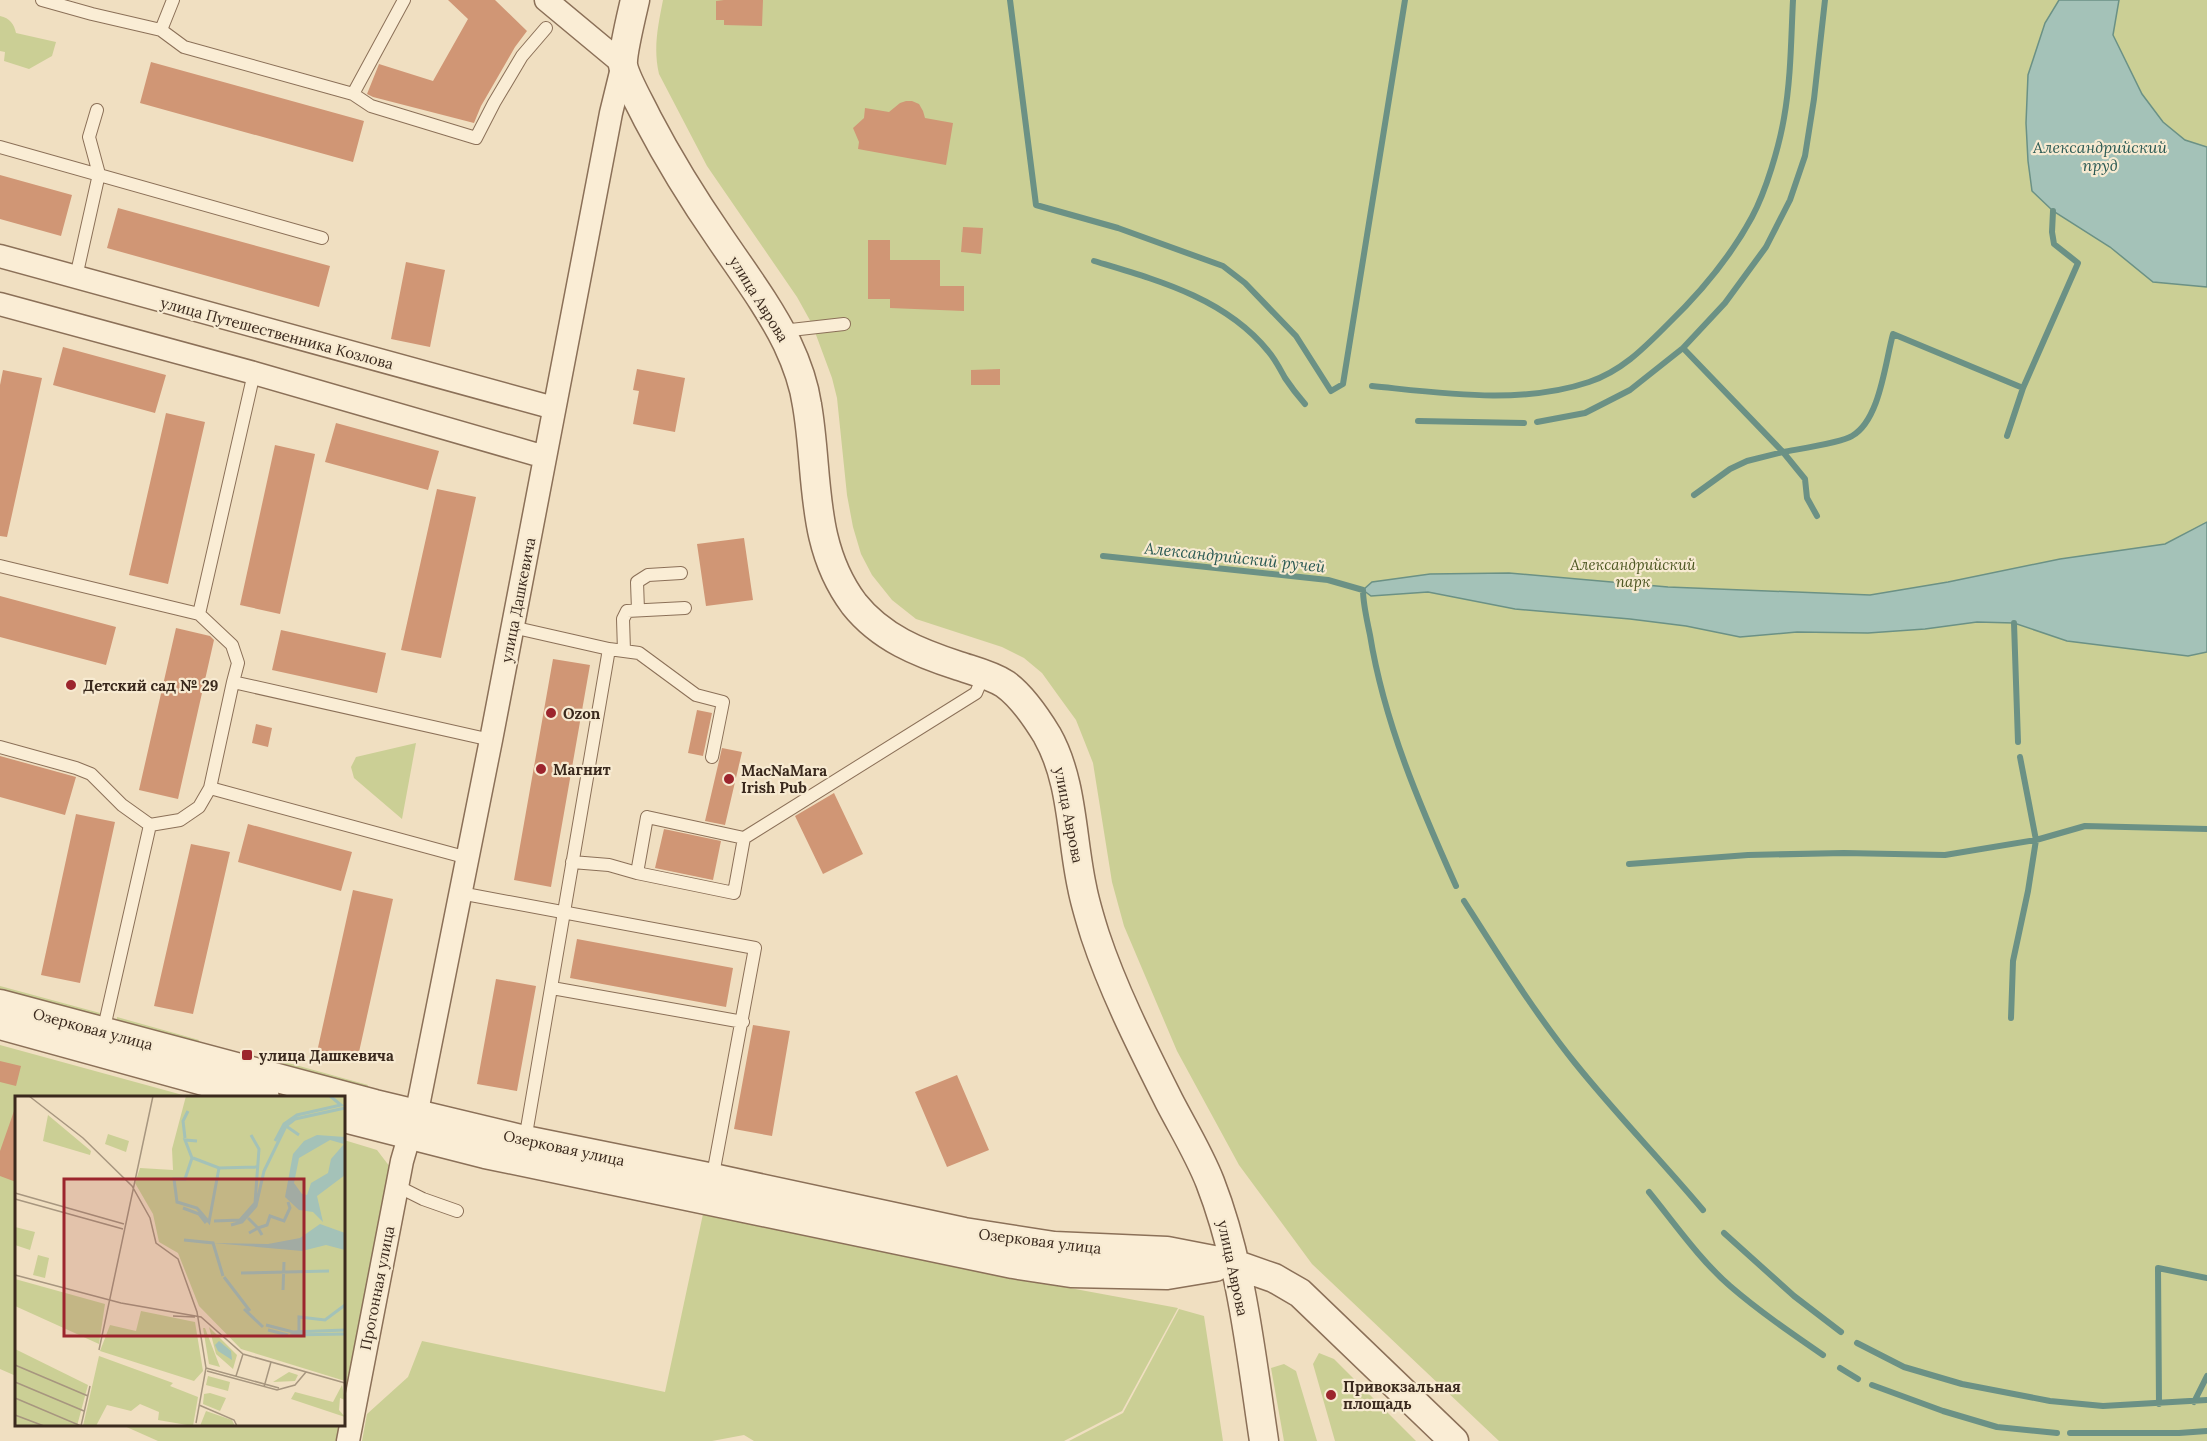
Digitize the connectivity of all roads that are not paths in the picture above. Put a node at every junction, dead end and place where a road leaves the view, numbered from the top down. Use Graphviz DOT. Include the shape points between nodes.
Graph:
graph roads {
  1 [pos="42,0"];
  2 [pos="89,0"];
  3 [pos="173,0"];
  4 [pos="404,0"];
  5 [pos="546,0"];
  6 [pos="635,0"];
  7 [pos="92,14"];
  8 [pos="546,28"];
  9 [pos="161,30"];
  10 [pos="623,64"];
  11 [pos="353,94"];
  12 [pos="97,110"];
  13 [pos="0,147"];
  14 [pos="99,174"];
  15 [pos="322,238"];
  16 [pos="0,256"];
  17 [pos="76,277"];
  18 [pos="0,304"];
  19 [pos="844,324"];
  20 [pos="781,332"];
  21 [pos="254,373"];
  22 [pos="554,408"];
  23 [pos="545,457"];
  24 [pos="0,566"];
  25 [pos="681,573"];
  26 [pos="685,608"];
  27 [pos="638,610"];
  28 [pos="199,614"];
  29 [pos="512,627"];
  30 [pos="609,649"];
  31 [pos="624,651"];
  32 [pos="984,674"];
  33 [pos="233,682"];
  34 [pos="491,740"];
  35 [pos="0,747"];
  36 [pos="712,757"];
  37 [pos="210,788"];
  38 [pos="150,825"];
  39 [pos="744,838"];
  40 [pos="468,858"];
  41 [pos="572,862"];
  42 [pos="637,873"];
  43 [pos="460,893"];
  44 [pos="565,914"];
  45 [pos="552,988"];
  46 [pos="0,1004"];
  47 [pos="743,1022"];
  48 [pos="0,1025"];
  49 [pos="100,1042"];
  50 [pos="259,1096"];
  51 [pos="304,1096"];
  52 [pos="345,1107"];
  53 [pos="345,1118"];
  54 [pos="413,1125"];
  55 [pos="525,1140"];
  56 [pos="397,1186"];
  57 [pos="710,1189"];
  58 [pos="457,1211"];
  59 [pos="1234,1264"];
  60 [pos="348,1441"];
  61 [pos="1264,1441"];
  62 [pos="1454,1441"];
  1 -- 7 [label="lane"];
  2 -- 7 [label="lane"];
  3 -- 9 [label="lane"];
  4 -- 11 [label="lane"];
  5 -- 10 [label="street"];
  6 -- 10 [label="street"];
  7 -- 9 [label="lane"];
  8 -- 11 [label="lane" via="522,56 476,138 371,106"];
  9 -- 11 [label="lane" via="184,47"];
  10 -- 20 [label="street, улица Аврова" via="681,180"];
  10 -- 22 [label="street, улица Дашкевича"];
  12 -- 14 [label="lane" via="89,137"];
  13 -- 14 [label="lane"];
  14 -- 15 [label="lane"];
  14 -- 17 [label="lane"];
  16 -- 17 [label="street, улица Путешественника Козлова"];
  17 -- 22 [label="street, улица Путешественника Козлова"];
  18 -- 21 [label="street"];
  19 -- 20 [label="lane"];
  20 -- 32 [label="street, улица Аврова" via="804,387 822,532 842,585 875,626 900,644"];
  21 -- 23 [label="street"];
  21 -- 28 [label="lane"];
  22 -- 23 [label="street, улица Дашкевича"];
  23 -- 29 [label="street, улица Дашкевича"];
  24 -- 28 [label="lane"];
  25 -- 27 [label="lane" via="648,575 637,582"];
  26 -- 27 [label="lane"];
  27 -- 31 [label="lane" via="627,611 623,619"];
  28 -- 33 [label="lane" via="232,645 238,663"];
  29 -- 30 [label="lane"];
  29 -- 34 [label="street, улица Дашкевича"];
  30 -- 31 [label="lane"];
  30 -- 41 [label="lane"];
  31 -- 36 [label="lane" via="639,653 696,695 723,702"];
  32 -- 39 [label="lane" via="976,693"];
  32 -- 59 [label="street, улица Аврова" via="1003,682 1020,696 1047,735 1063,772 1082,888 1095,934 1149,1062 1208,1176"];
  33 -- 34 [label="lane"];
  33 -- 37 [label="lane"];
  34 -- 40 [label="street, улица Дашкевича"];
  35 -- 38 [label="lane" via="91,774 122,805"];
  37 -- 38 [label="lane" via="199,807 180,820"];
  37 -- 40 [label="lane"];
  38 -- 49 [label="lane"];
  39 -- 42 [label="lane" via="734,893"];
  39 -- 42 [label="lane" via="647,817"];
  40 -- 43 [label="street, улица Дашкевича"];
  41 -- 42 [label="lane" via="609,865"];
  41 -- 44 [label="lane"];
  43 -- 44 [label="lane"];
  43 -- 54 [label="street, улица Дашкевича"];
  44 -- 45 [label="lane"];
  44 -- 47 [label="lane" via="755,948"];
  45 -- 47 [label="lane"];
  45 -- 55 [label="lane"];
  46 -- 49 [label="street, Озерковая улица"];
  47 -- 57 [label="lane"];
  48 -- 49 [label="street, Озерковая улица"];
  49 -- 50 [label="street, Озерковая улица"];
  49 -- 51 [label="street, Озерковая улица"];
  52 -- 54 [label="street, Озерковая улица"];
  53 -- 54 [label="street, Озерковая улица"];
  54 -- 55 [label="street, Озерковая улица"];
  54 -- 56 [label="street, Прогонная улица"];
  54 -- 57 [label="street, Озерковая улица" via="485,1154"];
  55 -- 57 [label="street, Озерковая улица"];
  56 -- 58 [label="lane"];
  56 -- 60 [label="street, Прогонная улица"];
  57 -- 59 [label="street, Озерковая улица" via="1013,1264 1071,1273 1167,1275"];
  59 -- 61 [label="street, улица Аврова"];
  59 -- 62 [label="street" via="1274,1278 1300,1293"];
}
